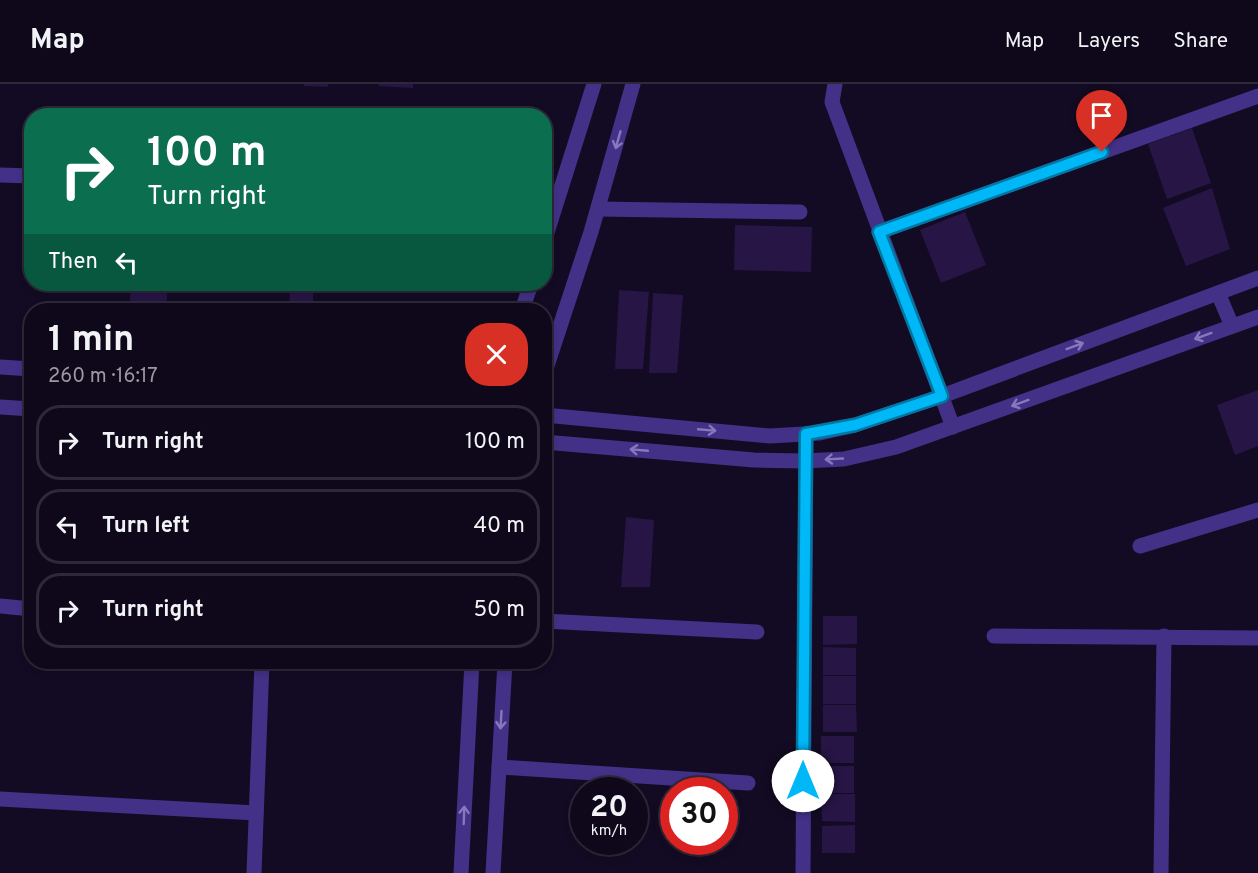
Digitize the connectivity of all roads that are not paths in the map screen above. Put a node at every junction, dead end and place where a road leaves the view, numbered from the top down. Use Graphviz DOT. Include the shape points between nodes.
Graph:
graph roads {
  1 [pos="594,84"];
  2 [pos="633,84"];
  3 [pos="835,84"];
  4 [pos="1258,96"];
  5 [pos="0,175"];
  6 [pos="24,176"];
  7 [pos="552,201"];
  8 [pos="598,209"];
  9 [pos="800,212"];
  10 [pos="879,232"];
  11 [pos="1258,278"];
  12 [pos="1218,293"];
  13 [pos="1258,316"];
  14 [pos="1232,326"];
  15 [pos="552,350"];
  16 [pos="0,367"];
  17 [pos="24,368"];
  18 [pos="942,396"];
  19 [pos="0,407"];
  20 [pos="24,408"];
  21 [pos="552,416"];
  22 [pos="953,427"];
  23 [pos="806,434"];
  24 [pos="552,443"];
  25 [pos="804,460"];
  26 [pos="1258,510"];
  27 [pos="1140,546"];
  28 [pos="0,606"];
  29 [pos="24,608"];
  30 [pos="552,621"];
  31 [pos="757,632"];
  32 [pos="994,636"];
  33 [pos="1164,636"];
  34 [pos="1258,638"];
  35 [pos="262,669"];
  36 [pos="472,669"];
  37 [pos="504,669"];
  38 [pos="499,767"];
  39 [pos="748,783"];
  40 [pos="0,799"];
  41 [pos="256,813"];
  42 [pos="254,873"];
  43 [pos="461,873"];
  44 [pos="493,873"];
  45 [pos="803,873"];
  46 [pos="1161,873"];
  1 -- 7 [label="street"];
  2 -- 8 [label="street, one-way"];
  3 -- 10 [label="street" via="831,102"];
  4 -- 10 [label="street"];
  5 -- 6 [label="street"];
  8 -- 9 [label="street"];
  8 -- 15 [label="street"];
  10 -- 18 [label="street"];
  11 -- 12 [label="street"];
  12 -- 14 [label="street"];
  18 -- 12 [label="street, one-way"];
  13 -- 14 [label="street"];
  14 -- 22 [label="street, one-way"];
  16 -- 17 [label="street"];
  18 -- 22 [label="street"];
  18 -- 23 [label="street" via="855,425"];
  19 -- 20 [label="street"];
  21 -- 23 [label="street, one-way" via="770,436"];
  22 -- 25 [label="street, one-way" via="896,447 844,459"];
  23 -- 25 [label="street"];
  25 -- 24 [label="street, one-way" via="754,460"];
  25 -- 45 [label="street"];
  26 -- 27 [label="street"];
  28 -- 29 [label="street"];
  30 -- 31 [label="street"];
  32 -- 33 [label="street"];
  33 -- 34 [label="street"];
  33 -- 46 [label="street"];
  35 -- 41 [label="street"];
  43 -- 36 [label="street, one-way"];
  37 -- 38 [label="street, one-way"];
  38 -- 39 [label="street"];
  38 -- 44 [label="street"];
  40 -- 41 [label="street"];
  41 -- 42 [label="street"];
}
